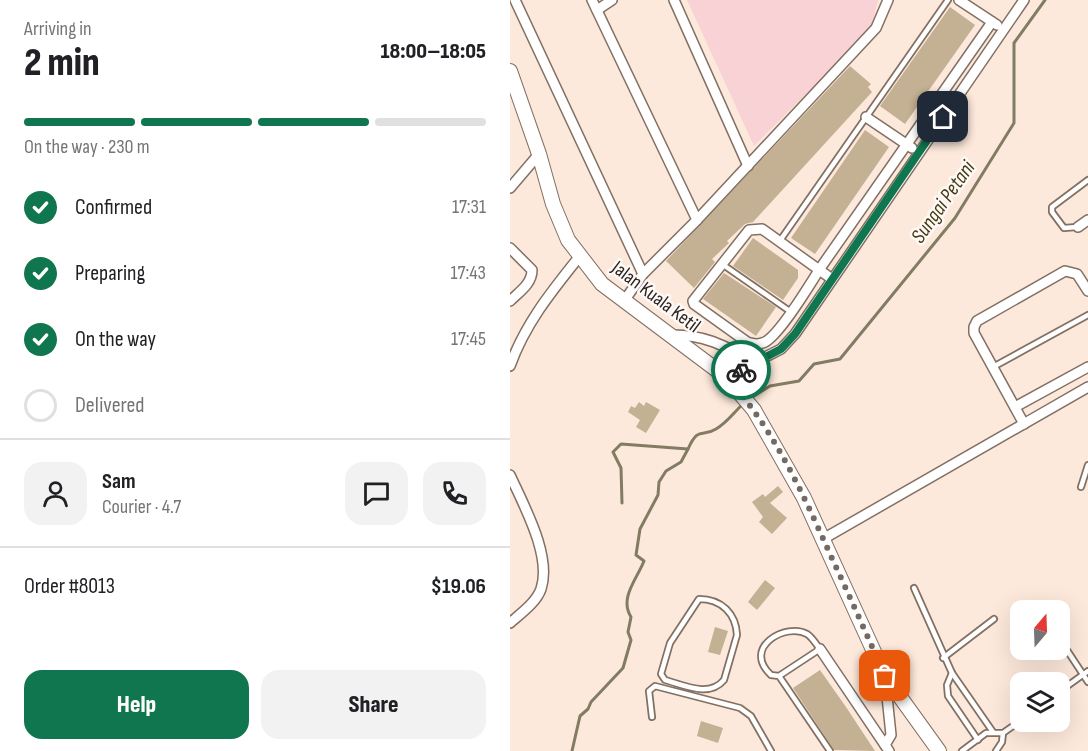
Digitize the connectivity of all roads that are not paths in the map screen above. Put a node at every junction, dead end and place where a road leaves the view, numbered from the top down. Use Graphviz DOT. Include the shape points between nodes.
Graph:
graph roads {
  1 [pos="515,0"];
  2 [pos="592,0"];
  3 [pos="612,0"];
  4 [pos="675,0"];
  5 [pos="888,0"];
  6 [pos="948,0"];
  7 [pos="959,0"];
  8 [pos="1024,0"];
  9 [pos="597,10"];
  10 [pos="992,22"];
  11 [pos="1004,30"];
  12 [pos="510,71"];
  13 [pos="866,117"];
  14 [pos="907,144"];
  15 [pos="919,152"];
  16 [pos="539,154"];
  17 [pos="748,166"];
  18 [pos="1088,180"];
  19 [pos="510,188"];
  20 [pos="697,220"];
  21 [pos="1088,220"];
  22 [pos="1078,227"];
  23 [pos="779,242"];
  24 [pos="510,248"];
  25 [pos="579,257"];
  26 [pos="721,264"];
  27 [pos="819,270"];
  28 [pos="644,274"];
  29 [pos="832,279"];
  30 [pos="1088,291"];
  31 [pos="624,301"];
  32 [pos="510,302"];
  33 [pos="791,312"];
  34 [pos="1088,315"];
  35 [pos="673,335"];
  36 [pos="756,363"];
  37 [pos="510,366"];
  38 [pos="993,367"];
  39 [pos="1088,367"];
  40 [pos="726,377"];
  41 [pos="1088,387"];
  42 [pos="1016,407"];
  43 [pos="1024,424"];
  44 [pos="1088,465"];
  45 [pos="510,475"];
  46 [pos="1081,487"];
  47 [pos="823,539"];
  48 [pos="914,588"];
  49 [pos="994,619"];
  50 [pos="510,623"];
  51 [pos="820,649"];
  52 [pos="1070,654"];
  53 [pos="944,658"];
  54 [pos="1088,671"];
  55 [pos="952,673"];
  56 [pos="1083,674"];
  57 [pos="779,676"];
  58 [pos="885,676"];
  59 [pos="1088,682"];
  60 [pos="1070,684"];
  61 [pos="702,690"];
  62 [pos="700,697"];
  63 [pos="652,717"];
  64 [pos="1010,728"];
  65 [pos="993,732"];
  66 [pos="1003,733"];
  67 [pos="978,740"];
  68 [pos="887,748"];
  69 [pos="771,751"];
  70 [pos="830,751"];
  71 [pos="939,751"];
  72 [pos="962,751"];
  73 [pos="996,751"];
  1 -- 28 [label="street"];
  2 -- 9 [label="street"];
  3 -- 9 [label="street"];
  4 -- 17 [label="street"];
  5 -- 17 [label="street" via="876,28"];
  6 -- 13 [label="lane"];
  7 -- 10 [label="street"];
  8 -- 11 [label="street"];
  9 -- 20 [label="street"];
  10 -- 11 [label="street"];
  10 -- 14 [label="street"];
  11 -- 15 [label="street"];
  12 -- 16 [label="main road, Jalan Kuala Ketil"];
  13 -- 14 [label="street"];
  13 -- 23 [label="lane"];
  14 -- 15 [label="street"];
  14 -- 27 [label="street"];
  15 -- 29 [label="street"];
  16 -- 19 [label="street"];
  16 -- 25 [label="main road, Jalan Kuala Ketil" via="561,228"];
  17 -- 20 [label="street"];
  18 -- 22 [label="lane" via="1052,207 1064,228"];
  20 -- 28 [label="street"];
  21 -- 22 [label="street"];
  23 -- 26 [label="street" via="762,229 753,228"];
  23 -- 27 [label="street"];
  24 -- 32 [label="street" via="532,270 530,281"];
  25 -- 31 [label="main road, Jalan Kuala Ketil" via="602,284"];
  25 -- 37 [label="street" via="534,315"];
  26 -- 33 [label="lane"];
  26 -- 33 [label="street" via="696,294 694,304 747,342 756,344 771,338"];
  27 -- 29 [label="street"];
  27 -- 33 [label="street"];
  28 -- 31 [label="street"];
  29 -- 36 [label="street" via="788,342"];
  30 -- 38 [label="street" via="1077,274 1065,271 977,321 974,333"];
  31 -- 35 [label="main road, Jalan Kuala Ketil"];
  34 -- 38 [label="lane"];
  35 -- 36 [label="street" via="710,339"];
  35 -- 40 [label="main road, Jalan Kuala Ketil"];
  36 -- 40 [label="street"];
  38 -- 42 [label="street"];
  39 -- 42 [label="street"];
  40 -- 47 [label="main road, Jalan Kuala Ketil" via="754,410 785,461"];
  41 -- 43 [label="street"];
  42 -- 43 [label="street"];
  43 -- 47 [label="street"];
  44 -- 46 [label="lane"];
  45 -- 50 [label="street" via="537,537 543,575 541,591"];
  47 -- 58 [label="main road, Jalan Kuala Ketil"];
  48 -- 53 [label="lane"];
  49 -- 53 [label="lane"];
  51 -- 57 [label="lane"];
  51 -- 57 [label="lane" via="809,635 798,631 784,633 764,644 760,651 762,663 771,675"];
  51 -- 68 [label="street"];
  52 -- 56 [label="lane"];
  53 -- 55 [label="lane"];
  54 -- 56 [label="lane"];
  55 -- 65 [label="lane"];
  55 -- 67 [label="lane" via="948,696"];
  56 -- 59 [label="lane"];
  56 -- 60 [label="lane"];
  57 -- 70 [label="lane"];
  58 -- 68 [label="street" via="891,735"];
  58 -- 71 [label="main road, Jalan Kuala Ketil"];
  61 -- 61 [label="lane" via="724,680 737,635 735,622 725,606 704,598 697,600 670,643 661,675 665,680"];
  61 -- 62 [label="lane"];
  62 -- 63 [label="lane" via="651,687"];
  62 -- 69 [label="lane" via="740,708 751,716"];
  64 -- 66 [label="lane"];
  65 -- 66 [label="lane"];
  65 -- 67 [label="lane"];
  66 -- 73 [label="lane"];
  67 -- 72 [label="lane"];
}
